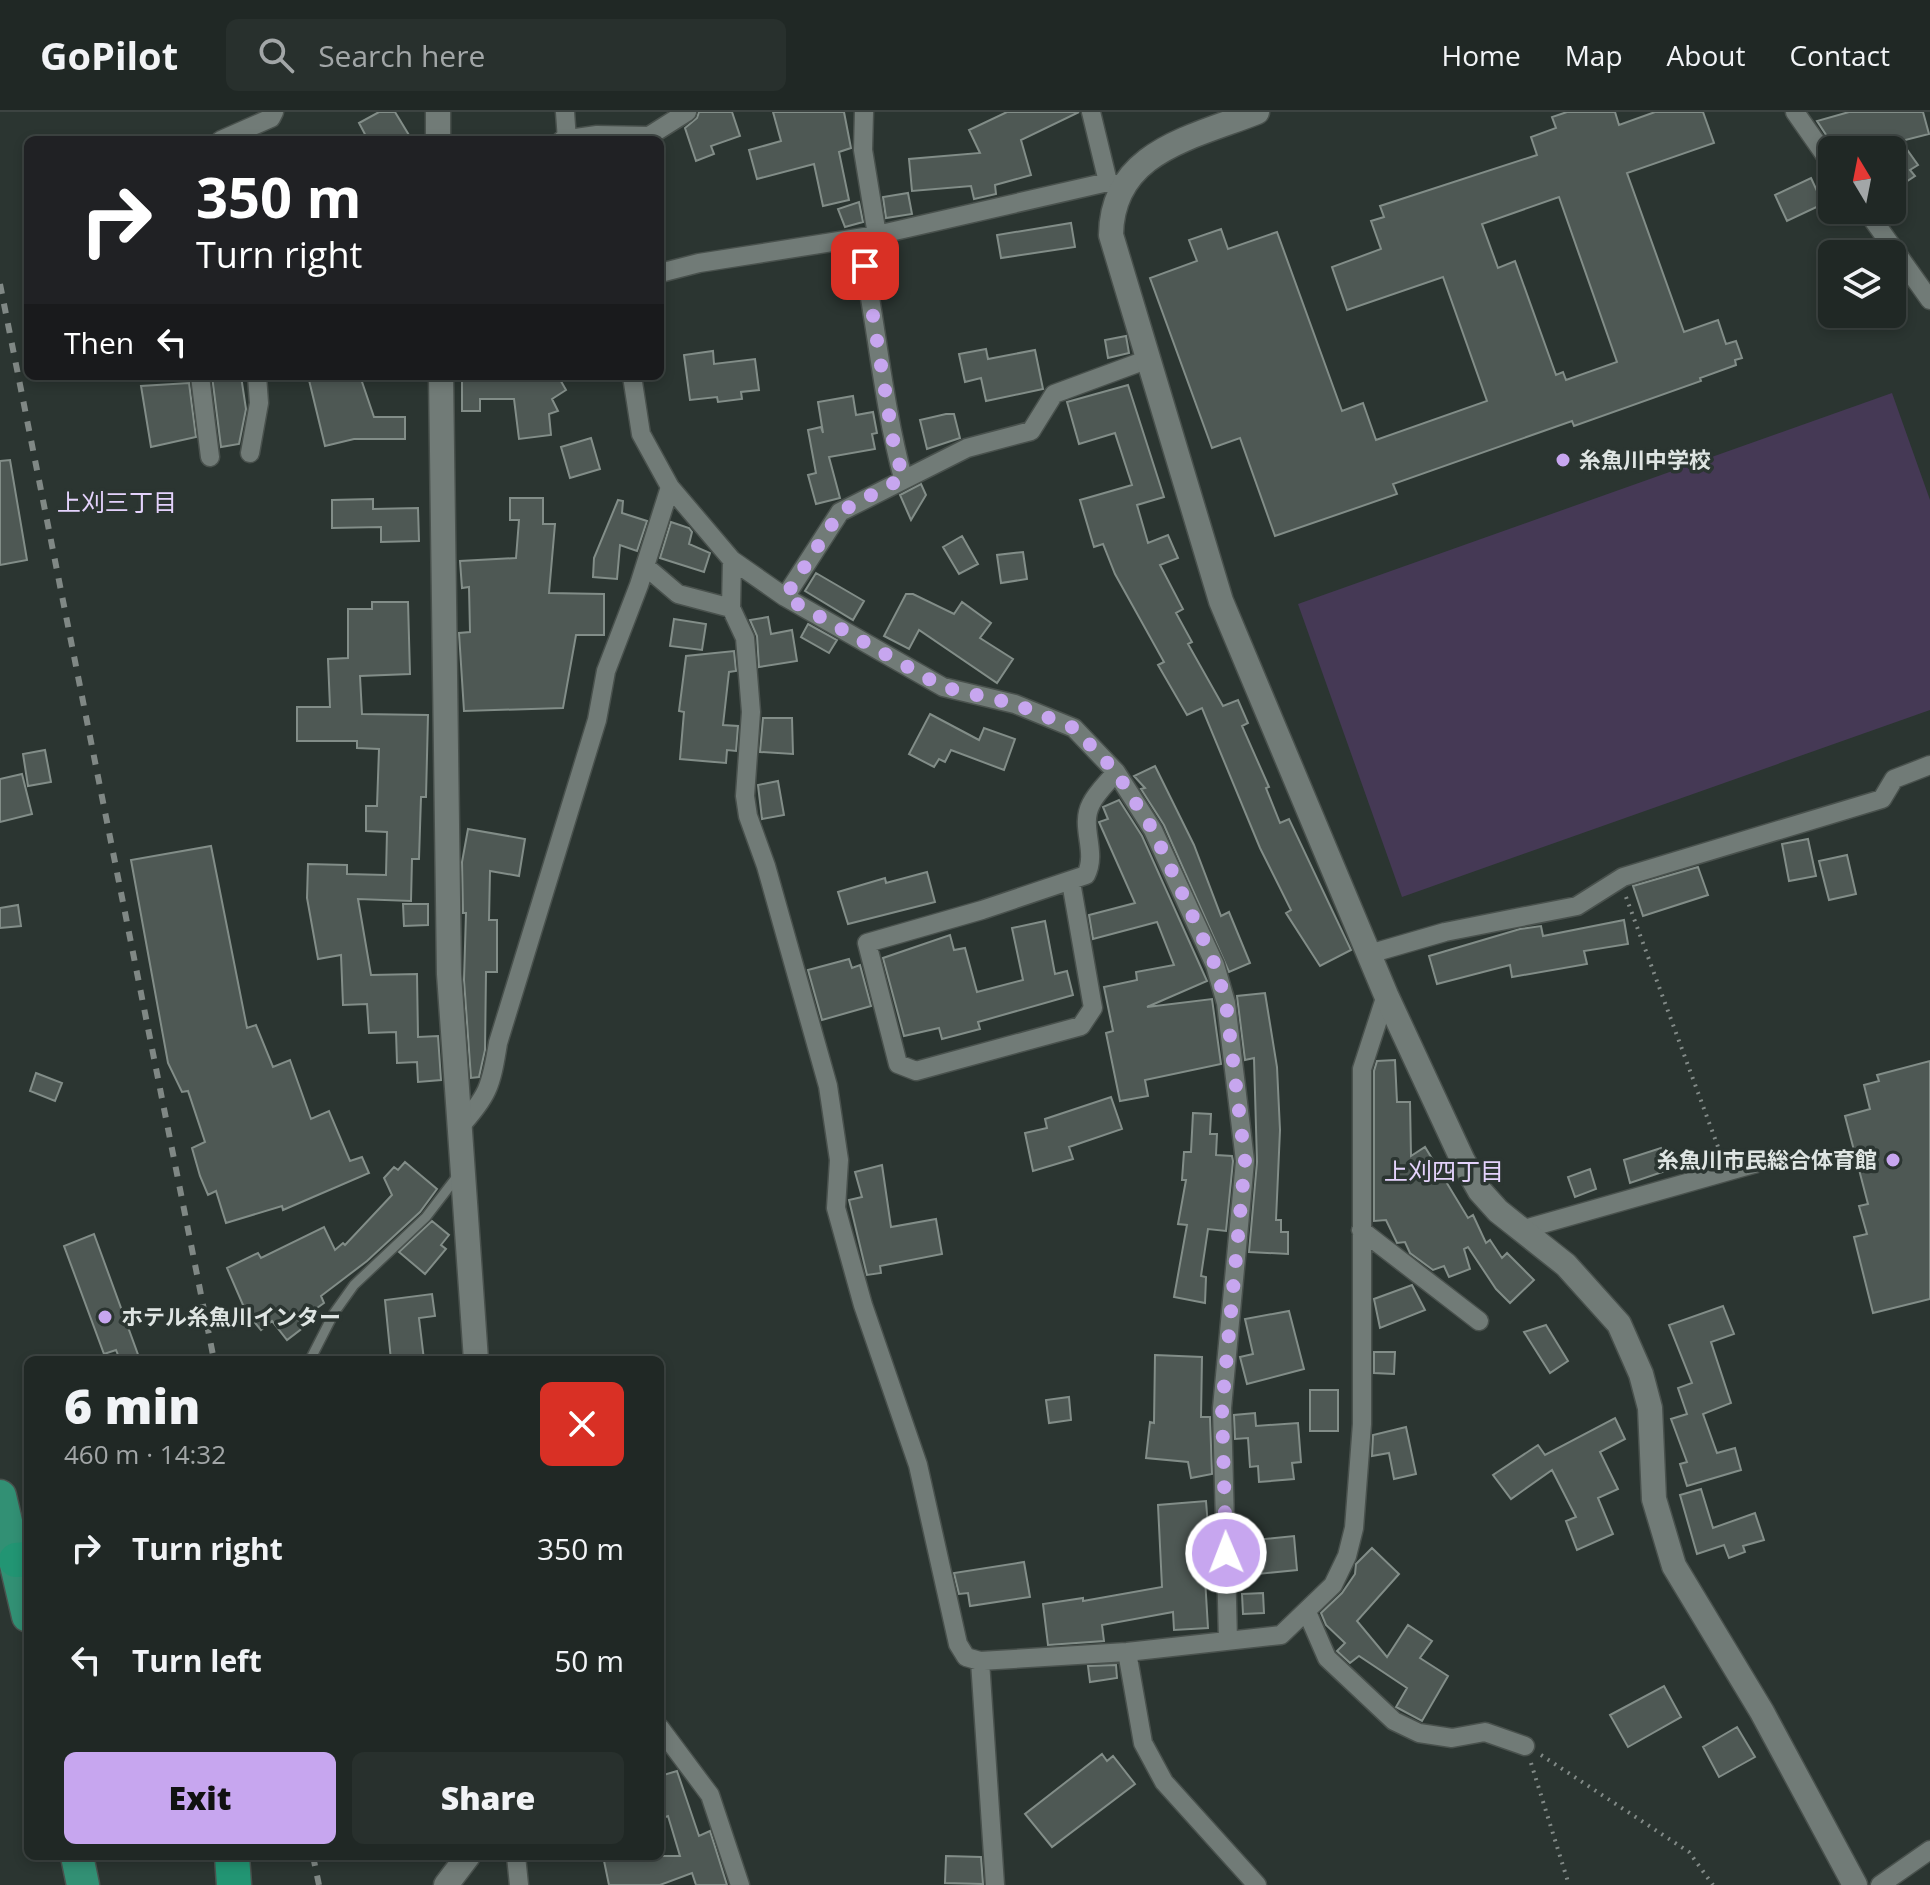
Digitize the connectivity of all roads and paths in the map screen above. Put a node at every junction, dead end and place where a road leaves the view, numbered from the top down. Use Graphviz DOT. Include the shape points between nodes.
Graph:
graph roads {
  1 [pos="274,112"];
  2 [pos="438,112"];
  3 [pos="565,112"];
  4 [pos="687,112"];
  5 [pos="864,112"];
  6 [pos="1091,112"];
  7 [pos="1257,112"];
  8 [pos="1796,112"];
  9 [pos="230,136"];
  10 [pos="438,136"];
  11 [pos="565,136"];
  12 [pos="591,136"];
  13 [pos="649,136"];
  14 [pos="649,136"];
  15 [pos="1818,144"];
  16 [pos="1115,184"];
  17 [pos="1876,224"];
  18 [pos="868,237"];
  19 [pos="664,272"];
  20 [pos="1930,300"];
  21 [pos="1146,360"];
  22 [pos="200,380"];
  23 [pos="257,380"];
  24 [pos="441,380"];
  25 [pos="633,380"];
  26 [pos="250,453"];
  27 [pos="210,457"];
  28 [pos="903,478"];
  29 [pos="670,487"];
  30 [pos="732,560"];
  31 [pos="645,566"];
  32 [pos="785,597"];
  33 [pos="731,608"];
  34 [pos="1930,765"];
  35 [pos="1116,772"];
  36 [pos="1620,879"];
  37 [pos="1071,882"];
  38 [pos="1369,954"];
  39 [pos="1386,995"];
  40 [pos="458,1129"];
  41 [pos="1757,1163"];
  42 [pos="1726,1170"];
  43 [pos="460,1172"];
  44 [pos="1361,1230"];
  45 [pos="1521,1230"];
  46 [pos="1479,1321"];
  47 [pos="312,1356"];
  48 [pos="476,1356"];
  49 [pos="0,1496"];
  50 [pos="22,1559"];
  51 [pos="1307,1612"];
  52 [pos="1228,1640"];
  53 [pos="1127,1652"];
  54 [pos="980,1661"];
  55 [pos="664,1733"];
  56 [pos="1525,1746"];
  57 [pos="1930,1850"];
  58 [pos="78,1860"];
  59 [pos="232,1860"];
  60 [pos="465,1860"];
  61 [pos="516,1860"];
  62 [pos="83,1885"];
  63 [pos="234,1885"];
  64 [pos="446,1885"];
  65 [pos="519,1885"];
  66 [pos="740,1885"];
  67 [pos="995,1885"];
  68 [pos="1257,1885"];
  69 [pos="1569,1885"];
  70 [pos="1713,1885"];
  71 [pos="1855,1885"];
  72 [pos="1880,1885"];
  1 -- 9 [label="street"];
  2 -- 10 [label="street"];
  3 -- 11 [label="street"];
  4 -- 14 [label="street"];
  5 -- 18 [label="street"];
  6 -- 16 [label="street"];
  7 -- 16 [label="street" via="1145,160"];
  8 -- 15 [label="street"];
  12 -- 13 [label="street"];
  16 -- 18 [label="street"];
  16 -- 21 [label="street" via="1111,235"];
  17 -- 20 [label="street"];
  18 -- 19 [label="street"];
  18 -- 28 [label="street" via="893,440"];
  21 -- 28 [label="street" via="1054,394 1031,431 967,448"];
  21 -- 38 [label="street" via="1221,601"];
  22 -- 27 [label="street"];
  23 -- 26 [label="street"];
  24 -- 40 [label="street" via="449,974"];
  25 -- 29 [label="street" via="641,434"];
  28 -- 32 [label="street" via="840,512"];
  29 -- 30 [label="street"];
  29 -- 31 [label="street"];
  30 -- 32 [label="street"];
  30 -- 33 [label="street"];
  31 -- 33 [label="street" via="678,594"];
  31 -- 40 [label="street" via="606,671 597,720 498,1043 493,1079 484,1100"];
  32 -- 35 [label="street" via="943,687 1026,708 1074,728"];
  33 -- 54 [label="street" via="745,638 751,712 748,816 828,1086 838,1150 836,1208 918,1465 958,1644 966,1657"];
  34 -- 36 [label="street" via="1894,779 1882,799"];
  35 -- 37 [label="street" via="1090,805 1086,828 1093,861 1086,875"];
  35 -- 52 [label="street" via="1153,830 1215,965 1226,1003 1245,1161 1222,1408"];
  36 -- 38 [label="street" via="1577,906 1445,932"];
  36 -- 42 [label="path"];
  37 -- 37 [label="street" via="867,943 898,1064 916,1071 1081,1026 1093,1008"];
  38 -- 39 [label="street"];
  39 -- 44 [label="street" via="1362,1069"];
  39 -- 45 [label="street" via="1480,1191"];
  40 -- 43 [label="street"];
  41 -- 42 [label="street"];
  42 -- 45 [label="street"];
  43 -- 47 [label="lane" via="426,1217 354,1285"];
  43 -- 48 [label="street"];
  44 -- 46 [label="street"];
  44 -- 51 [label="street" via="1362,1424 1354,1528 1333,1585"];
  45 -- 71 [label="street" via="1566,1265 1619,1324 1650,1408 1654,1499 1674,1566 1762,1712"];
  49 -- 50 [label="highway"];
  51 -- 52 [label="street" via="1281,1635"];
  51 -- 56 [label="street" via="1327,1658 1394,1721 1419,1733 1452,1738 1485,1732"];
  52 -- 53 [label="street"];
  53 -- 54 [label="street"];
  53 -- 68 [label="street" via="1143,1743 1164,1782"];
  54 -- 67 [label="street"];
  55 -- 66 [label="street" via="710,1795"];
  56 -- 69 [label="path"];
  56 -- 70 [label="path" via="1689,1852"];
  57 -- 72 [label="street"];
  58 -- 62 [label="highway"];
  59 -- 63 [label="highway"];
  60 -- 64 [label="street"];
  61 -- 65 [label="street"];
}
